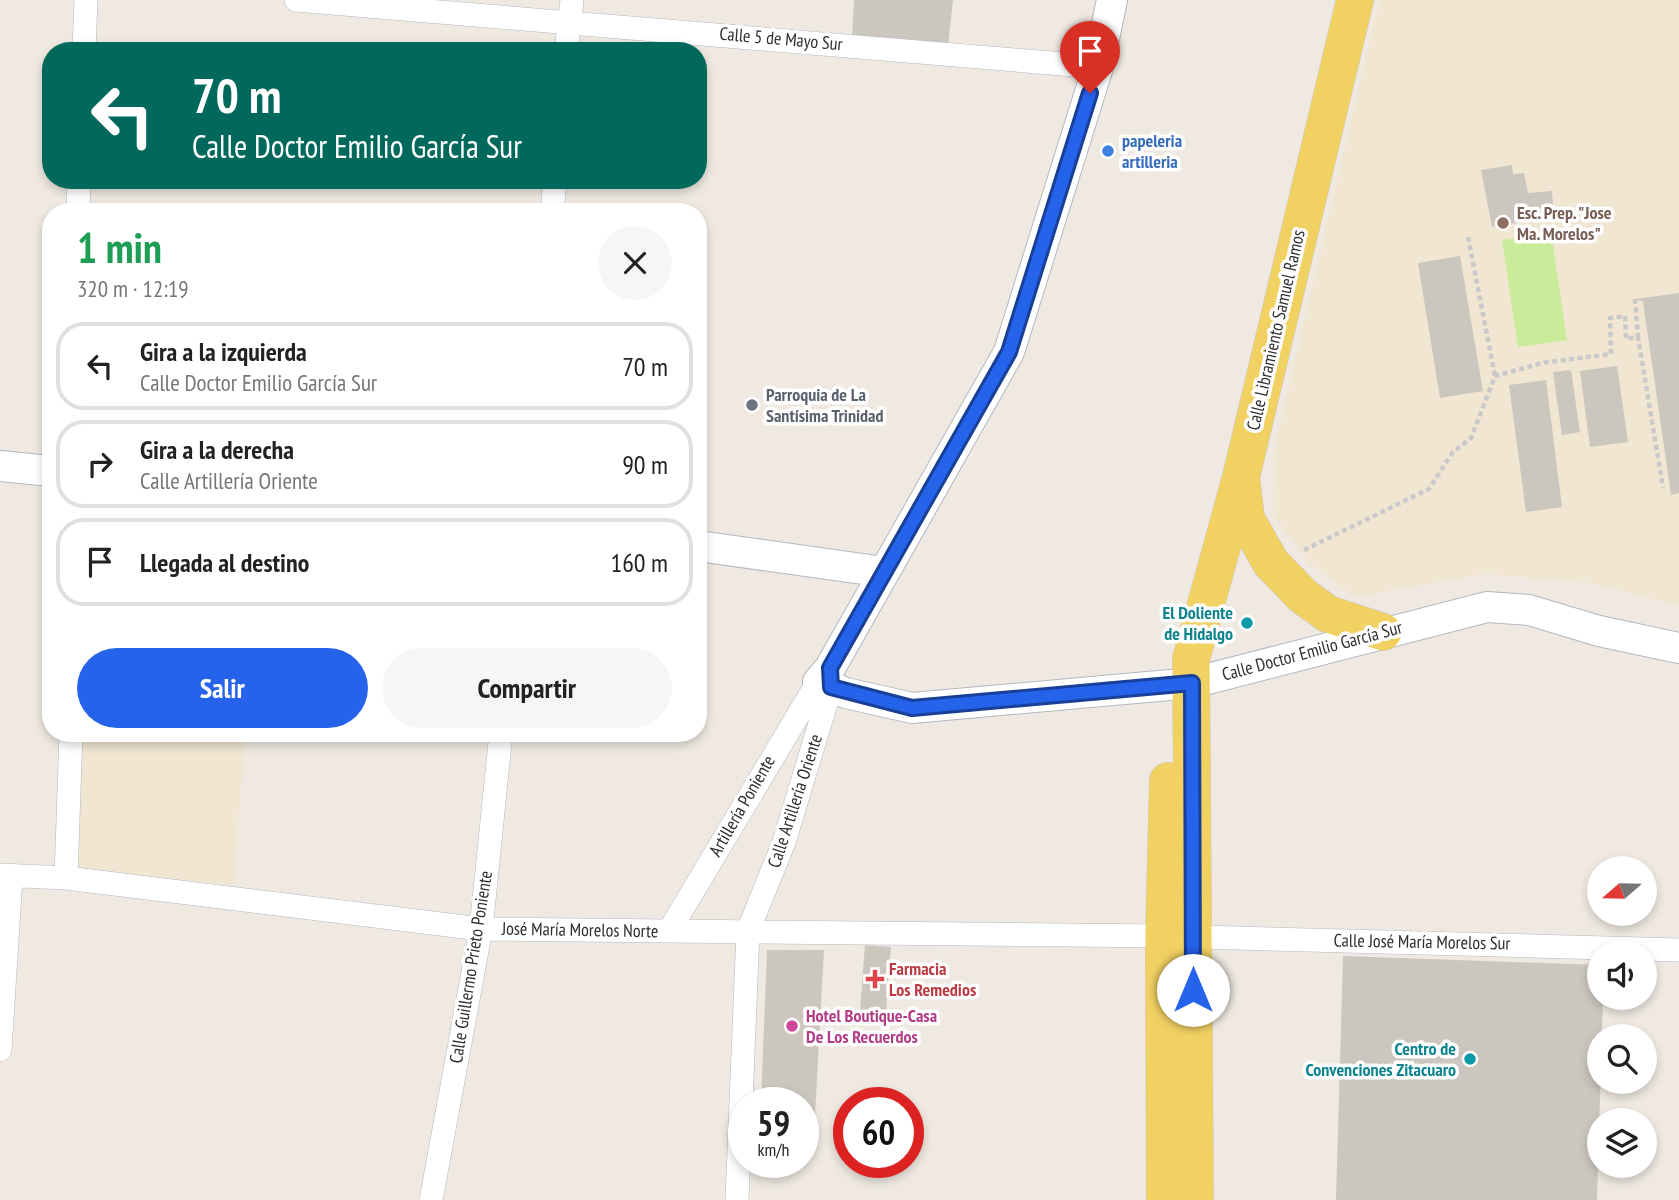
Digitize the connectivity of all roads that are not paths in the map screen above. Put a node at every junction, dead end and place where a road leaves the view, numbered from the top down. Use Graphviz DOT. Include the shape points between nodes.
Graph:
graph roads {
  1 [pos="86,0"];
  2 [pos="296,0"];
  3 [pos="1112,0"];
  4 [pos="1355,0"];
  5 [pos="571,10"];
  6 [pos="84,42"];
  7 [pos="567,42"];
  8 [pos="1098,66"];
  9 [pos="0,466"];
  10 [pos="42,470"];
  11 [pos="1241,477"];
  12 [pos="707,547"];
  13 [pos="884,572"];
  14 [pos="1383,632"];
  15 [pos="1679,648"];
  16 [pos="1185,675"];
  17 [pos="826,679"];
  18 [pos="71,742"];
  19 [pos="500,742"];
  20 [pos="5,876"];
  21 [pos="66,878"];
  22 [pos="481,929"];
  23 [pos="669,931"];
  24 [pos="748,931"];
  25 [pos="1178,937"];
  26 [pos="1679,950"];
  27 [pos="0,1050"];
  28 [pos="431,1200"];
  29 [pos="737,1200"];
  30 [pos="1165,1200"];
  31 [pos="1195,1200"];
  1 -- 6 [label="street"];
  2 -- 5 [label="street, Calle 5 de Mayo Sur"];
  3 -- 8 [label="street, Calle Artillería Oriente"];
  4 -- 11 [label="main road, Calle Libramiento Samuel Ramos"];
  5 -- 7 [label="street"];
  5 -- 8 [label="street, Calle 5 de Mayo Sur"];
  8 -- 13 [label="street, Calle Artillería Oriente" via="1009,352"];
  9 -- 10 [label="street"];
  11 -- 14 [label="main road" via="1246,519 1271,563 1328,614"];
  11 -- 16 [label="main road, Calle Libramiento Samuel Ramos"];
  12 -- 13 [label="street"];
  13 -- 17 [label="street, Calle Artillería Oriente"];
  14 -- 15 [label="street, Calle Doctor Emilio García Sur" via="1487,607 1529,610"];
  14 -- 16 [label="street, Calle Doctor Emilio García Sur"];
  16 -- 17 [label="street, Calle Doctor Emilio García Sur" via="912,708"];
  16 -- 25 [label="main road, Calle Libramiento Samuel Ramos"];
  17 -- 23 [label="street, Artillería Poniente"];
  17 -- 24 [label="street, Calle Artillería Oriente" via="784,842"];
  18 -- 21 [label="street"];
  19 -- 22 [label="street, Calle Guillermo Prieto Poniente"];
  20 -- 21 [label="street, José María Morelos Norte"];
  20 -- 27 [label="street"];
  21 -- 22 [label="street, José María Morelos Norte"];
  22 -- 23 [label="street, José María Morelos Norte"];
  22 -- 28 [label="street, Calle Guillermo Prieto Poniente"];
  23 -- 24 [label="street, José María Morelos Norte"];
  24 -- 25 [label="street, José María Morelos Norte"];
  24 -- 29 [label="street, Calle Artillería Oriente"];
  25 -- 26 [label="street, Calle José María Morelos Sur"];
  25 -- 30 [label="main road"];
  25 -- 31 [label="main road"];
}
